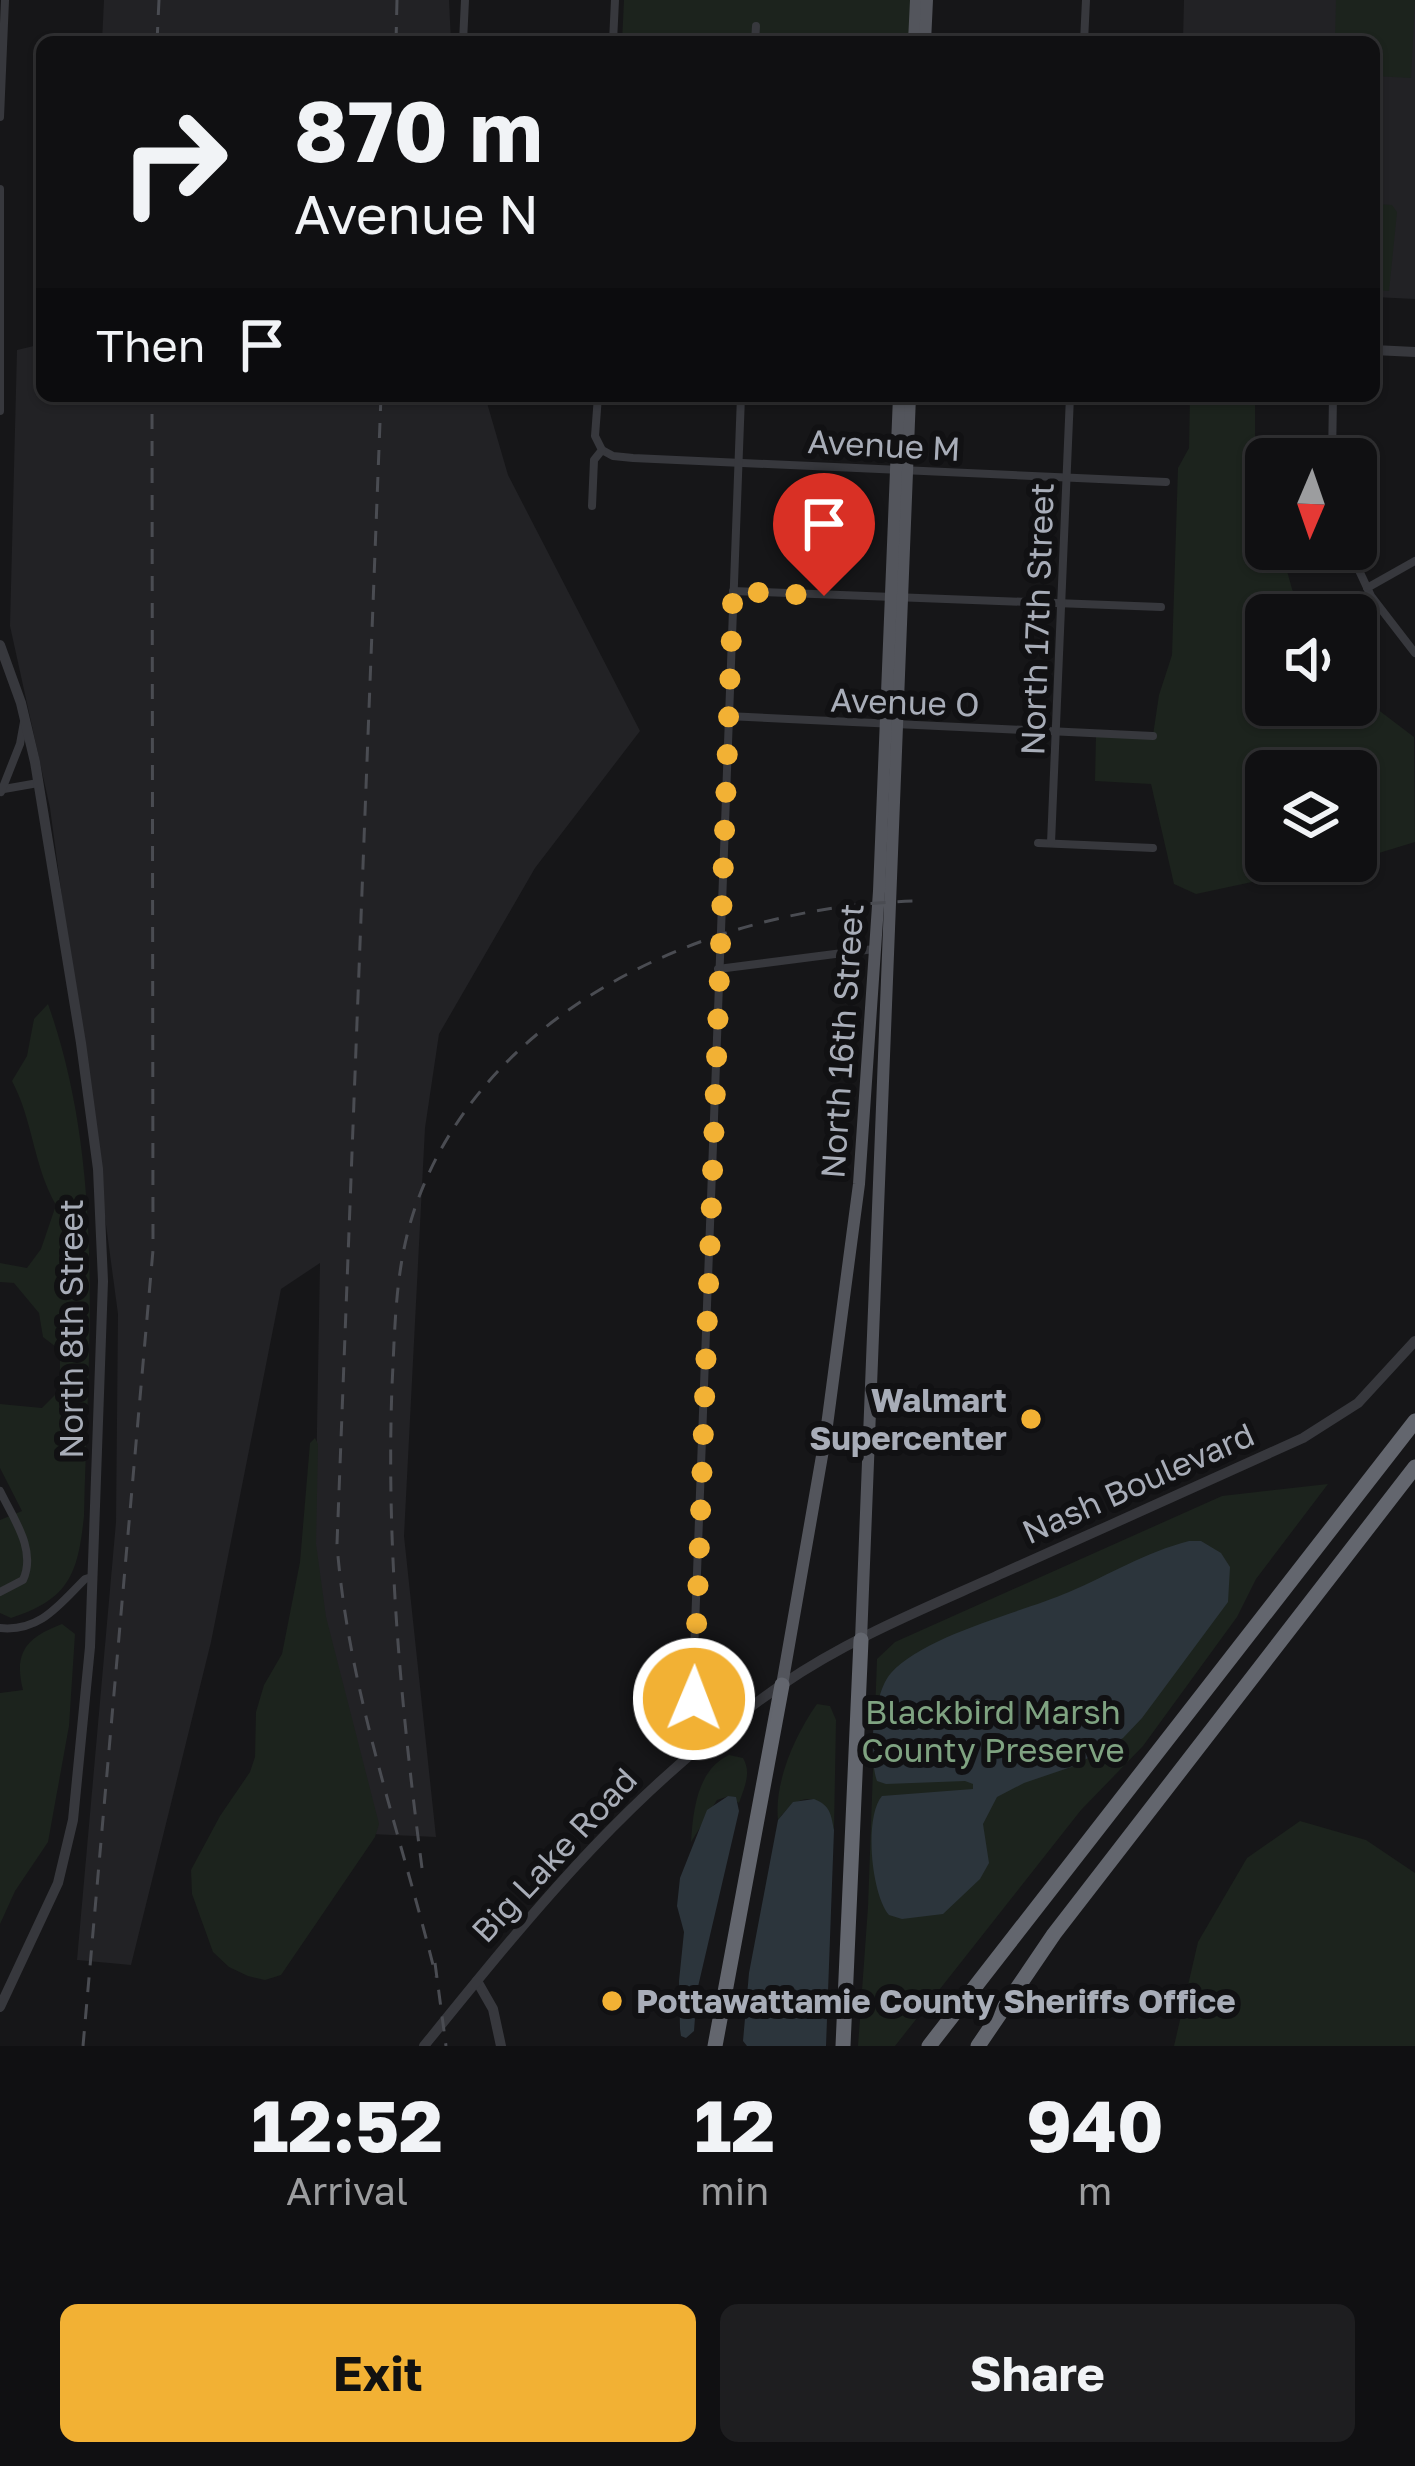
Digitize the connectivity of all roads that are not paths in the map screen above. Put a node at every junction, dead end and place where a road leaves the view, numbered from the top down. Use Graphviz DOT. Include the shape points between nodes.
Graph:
graph roads {
  1 [pos="5,0"];
  2 [pos="465,0"];
  3 [pos="615,0"];
  4 [pos="916,0"];
  5 [pos="927,0"];
  6 [pos="1086,0"];
  7 [pos="756,26"];
  8 [pos="463,36"];
  9 [pos="613,36"];
  10 [pos="755,36"];
  11 [pos="914,36"];
  12 [pos="925,36"];
  13 [pos="1084,36"];
  14 [pos="0,116"];
  15 [pos="0,189"];
  16 [pos="1,299"];
  17 [pos="1380,350"];
  18 [pos="1415,352"];
  19 [pos="598,402"];
  20 [pos="741,402"];
  21 [pos="899,402"];
  22 [pos="909,402"];
  23 [pos="1070,402"];
  24 [pos="1333,402"];
  25 [pos="0,411"];
  26 [pos="1332,438"];
  27 [pos="602,450"];
  28 [pos="738,462"];
  29 [pos="902,470"];
  30 [pos="1066,478"];
  31 [pos="1166,482"];
  32 [pos="592,506"];
  33 [pos="1415,561"];
  34 [pos="1359,570"];
  35 [pos="1367,588"];
  36 [pos="733,591"];
  37 [pos="896,599"];
  38 [pos="1061,605"];
  39 [pos="1162,607"];
  40 [pos="0,645"];
  41 [pos="1415,652"];
  42 [pos="24,714"];
  43 [pos="728,716"];
  44 [pos="891,725"];
  45 [pos="1056,732"];
  46 [pos="1153,736"];
  47 [pos="38,783"];
  48 [pos="0,793"];
  49 [pos="1038,843"];
  50 [pos="1051,843"];
  51 [pos="1154,848"];
  52 [pos="874,949"];
  53 [pos="718,969"];
  54 [pos="1415,1341"];
  55 [pos="1415,1421"];
  56 [pos="1415,1467"];
  57 [pos="0,1491"];
  58 [pos="93,1576"];
  59 [pos="0,1592"];
  60 [pos="0,1628"];
  61 [pos="861,1640"];
  62 [pos="782,1685"];
  63 [pos="709,1740"];
  64 [pos="477,1981"];
  65 [pos="0,2007"];
  66 [pos="424,2046"];
  67 [pos="501,2046"];
  68 [pos="716,2046"];
  69 [pos="843,2046"];
  70 [pos="929,2046"];
  71 [pos="978,2046"];
  1 -- 14 [label="street"];
  2 -- 8 [label="street"];
  3 -- 9 [label="street"];
  4 -- 11 [label="main road"];
  5 -- 12 [label="main road"];
  6 -- 13 [label="street"];
  7 -- 10 [label="street"];
  15 -- 16 [label="street"];
  16 -- 25 [label="street"];
  17 -- 18 [label="street"];
  19 -- 27 [label="street"];
  20 -- 28 [label="street"];
  21 -- 29 [label="main road, North 16th Street"];
  22 -- 29 [label="main road, North 16th Street"];
  23 -- 30 [label="street, North 17th Street"];
  24 -- 26 [label="street"];
  27 -- 28 [label="street, Avenue M"];
  27 -- 32 [label="street" via="594,460"];
  28 -- 29 [label="street, Avenue M"];
  28 -- 36 [label="street"];
  29 -- 30 [label="street, Avenue M"];
  29 -- 37 [label="main road, North 16th Street"];
  30 -- 31 [label="street, Avenue M"];
  30 -- 38 [label="street, North 17th Street"];
  33 -- 35 [label="street"];
  34 -- 35 [label="street"];
  35 -- 41 [label="street"];
  36 -- 37 [label="street"];
  36 -- 43 [label="street"];
  37 -- 38 [label="street"];
  37 -- 44 [label="main road, North 16th Street"];
  38 -- 39 [label="street"];
  38 -- 45 [label="street, North 17th Street"];
  40 -- 42 [label="street, North 8th Street"];
  42 -- 47 [label="street, North 8th Street"];
  42 -- 48 [label="street"];
  43 -- 44 [label="street, Avenue O"];
  43 -- 53 [label="street"];
  44 -- 45 [label="street, Avenue O"];
  44 -- 52 [label="main road, North 16th Street"];
  44 -- 61 [label="main road, North 16th Street"];
  45 -- 46 [label="street, Avenue O"];
  45 -- 50 [label="street, North 17th Street"];
  47 -- 48 [label="street"];
  47 -- 58 [label="street, North 8th Street" via="99,1191"];
  49 -- 50 [label="street"];
  50 -- 51 [label="street"];
  52 -- 53 [label="street"];
  52 -- 62 [label="main road, North 16th Street" via="848,1281"];
  53 -- 63 [label="street" via="693,1690"];
  54 -- 61 [label="street, Nash Boulevard" via="1358,1403 1303,1438"];
  55 -- 70 [label="highway"];
  56 -- 71 [label="highway" via="1054,1934"];
  57 -- 59 [label="street" via="28,1559 23,1580"];
  58 -- 60 [label="street" via="37,1624"];
  58 -- 65 [label="street, North 8th Street" via="70,1843"];
  61 -- 62 [label="street, Big Lake Road"];
  61 -- 69 [label="highway"];
  62 -- 63 [label="street, Big Lake Road"];
  62 -- 68 [label="highway"];
  63 -- 64 [label="street, Big Lake Road" via="578,1859"];
  64 -- 66 [label="street, Big Lake Road"];
  64 -- 67 [label="street"];
}
